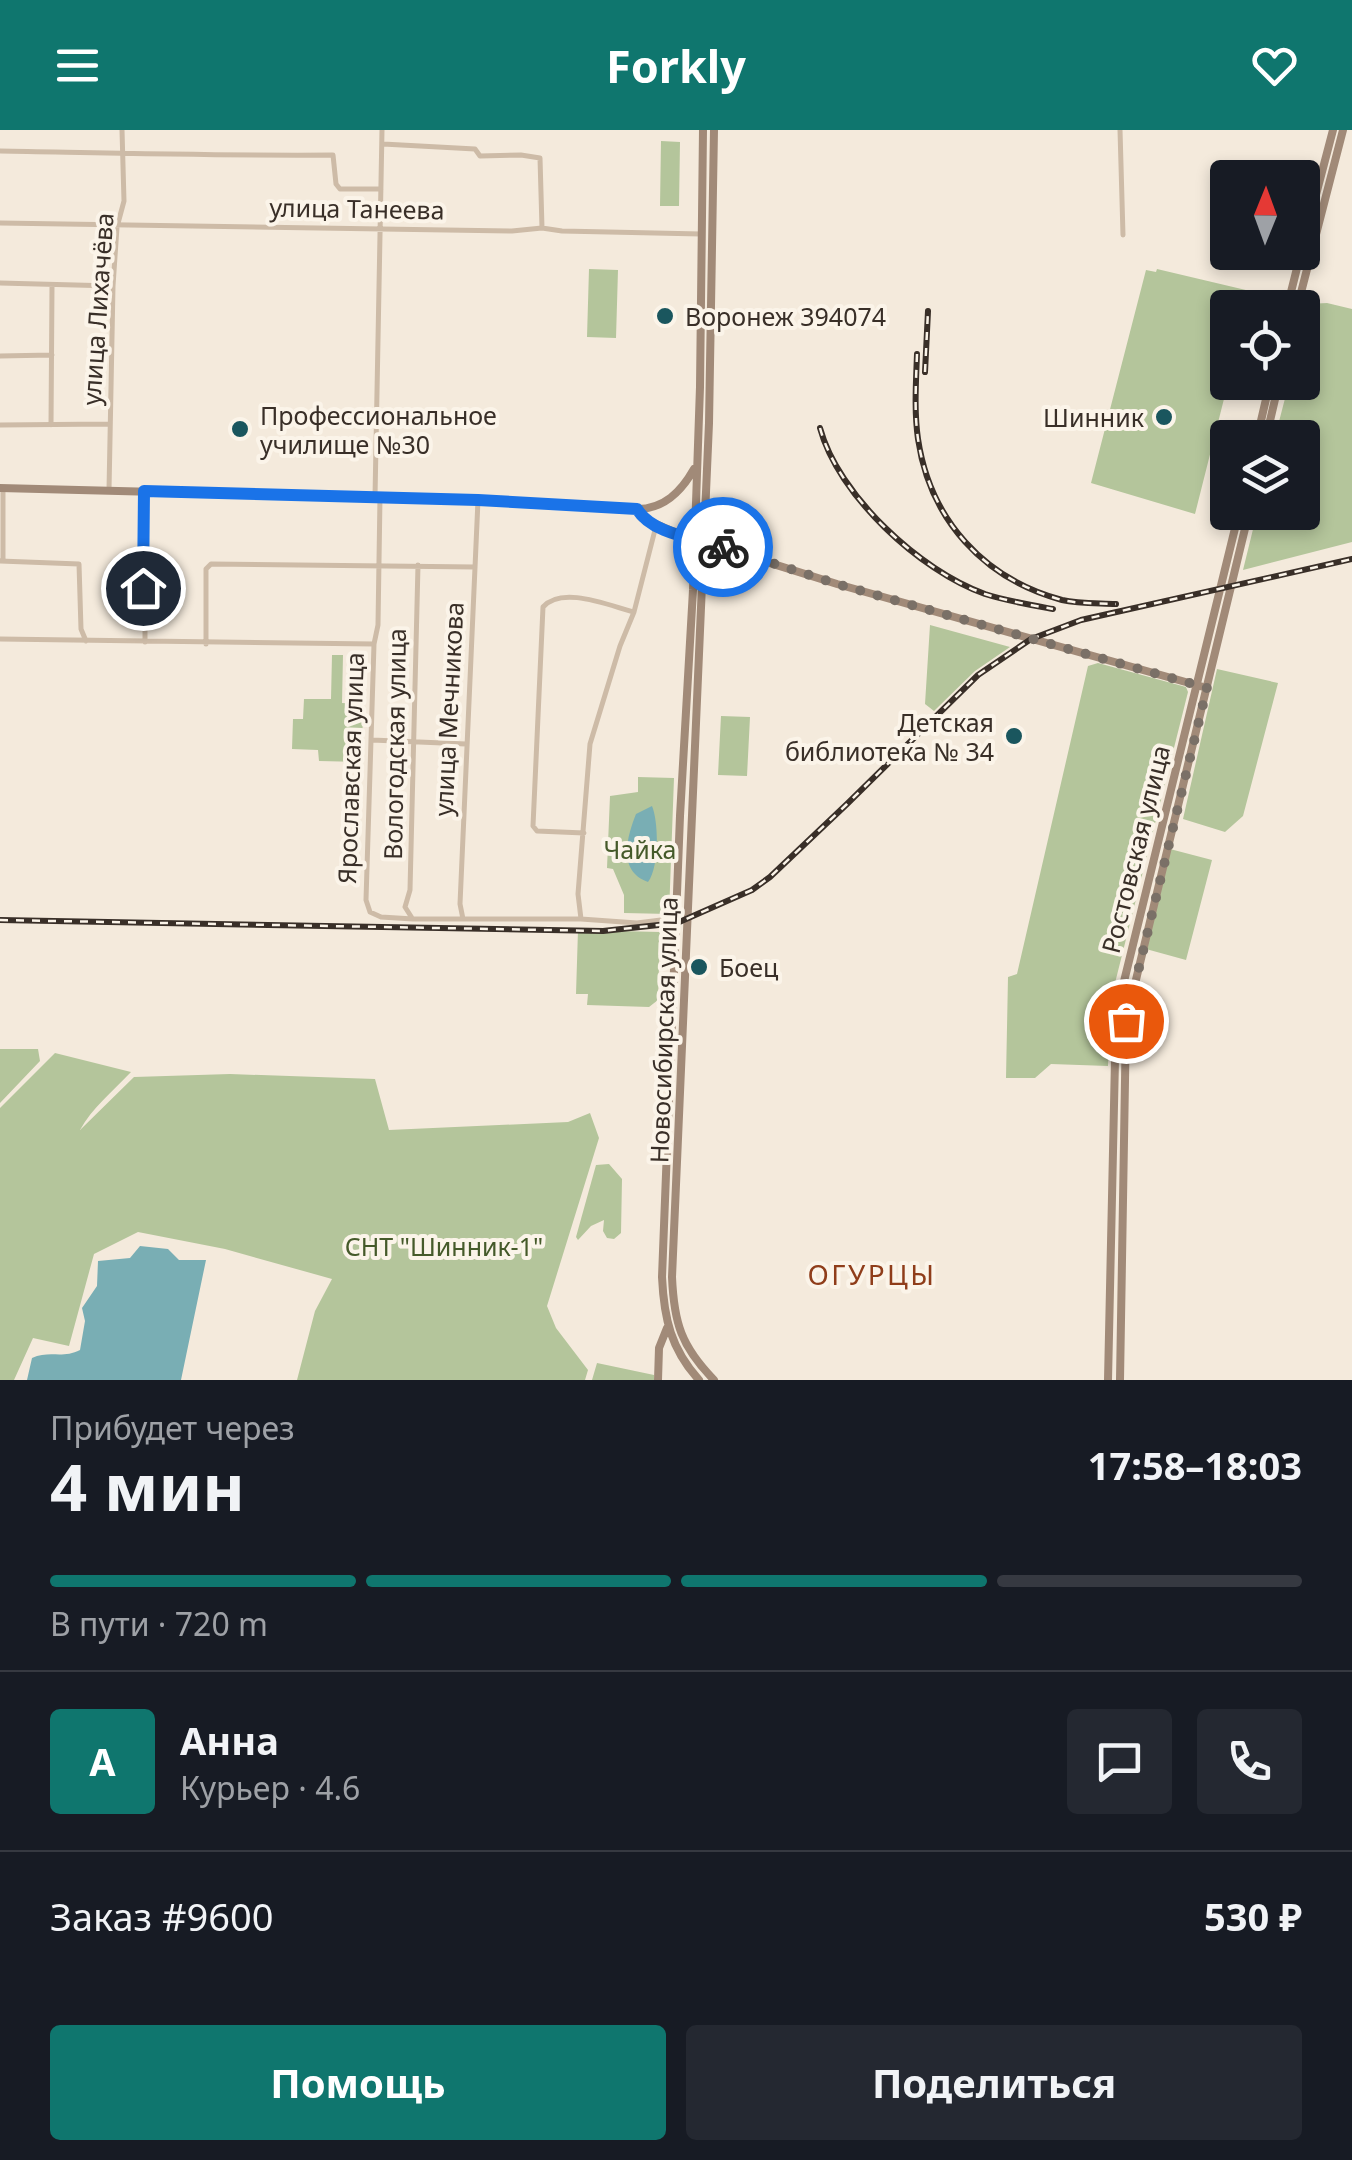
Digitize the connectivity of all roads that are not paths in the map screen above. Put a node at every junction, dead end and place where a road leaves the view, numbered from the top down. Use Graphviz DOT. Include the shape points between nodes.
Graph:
graph roads {
  1 [pos="122,130"];
  2 [pos="382,130"];
  3 [pos="703,130"];
  4 [pos="714,130"];
  5 [pos="1120,130"];
  6 [pos="1333,130"];
  7 [pos="1343,130"];
  8 [pos="382,144"];
  9 [pos="0,150"];
  10 [pos="122,153"];
  11 [pos="1320,180"];
  12 [pos="381,190"];
  13 [pos="0,223"];
  14 [pos="118,227"];
  15 [pos="542,228"];
  16 [pos="380,229"];
  17 [pos="708,234"];
  18 [pos="1124,235"];
  19 [pos="0,283"];
  20 [pos="52,285"];
  21 [pos="113,286"];
  22 [pos="1303,290"];
  23 [pos="52,355"];
  24 [pos="0,356"];
  25 [pos="109,424"];
  26 [pos="0,425"];
  27 [pos="51,425"];
  28 [pos="696,465"];
  29 [pos="2,488"];
  30 [pos="109,490"];
  31 [pos="144,491"];
  32 [pos="378,497"];
  33 [pos="478,500"];
  34 [pos="637,509"];
  35 [pos="656,526"];
  36 [pos="1235,530"];
  37 [pos="1245,530"];
  38 [pos="694,539"];
  39 [pos="705,541"];
  40 [pos="1,561"];
  41 [pos="380,564"];
  42 [pos="418,565"];
  43 [pos="475,567"];
  44 [pos="634,612"];
  45 [pos="0,639"];
  46 [pos="86,641"];
  47 [pos="144,642"];
  48 [pos="206,644"];
  49 [pos="374,644"];
  50 [pos="1196,684"];
  51 [pos="1207,688"];
  52 [pos="372,740"];
  53 [pos="414,742"];
  54 [pos="466,744"];
  55 [pos="584,833"];
  56 [pos="677,918"];
  57 [pos="414,919"];
  58 [pos="581,919"];
  59 [pos="463,920"];
  60 [pos="1116,1020"];
  61 [pos="1126,1021"];
  62 [pos="666,1328"];
  63 [pos="1109,1350"];
  64 [pos="1120,1350"];
  65 [pos="658,1380"];
  66 [pos="699,1380"];
  67 [pos="714,1380"];
  68 [pos="1108,1380"];
  69 [pos="1120,1380"];
  1 -- 10 [label="street, улица Лихачёва"];
  2 -- 8 [label="street, Ярославская улица"];
  3 -- 17 [label="street, Новосибирская улица"];
  4 -- 17 [label="street, Новосибирская улица"];
  5 -- 18 [label="street"];
  6 -- 11 [label="street"];
  7 -- 22 [label="street"];
  8 -- 12 [label="street, Ярославская улица"];
  8 -- 15 [label="street" via="540,158"];
  9 -- 10 [label="street"];
  10 -- 12 [label="street" via="333,156 340,189"];
  10 -- 14 [label="street, улица Лихачёва"];
  12 -- 16 [label="street, Ярославская улица"];
  13 -- 14 [label="street, улица Танеева"];
  14 -- 16 [label="street, улица Танеева"];
  14 -- 21 [label="street, улица Лихачёва"];
  15 -- 16 [label="street, улица Танеева"];
  15 -- 17 [label="street, улица Танеева"];
  16 -- 32 [label="street, Ярославская улица"];
  17 -- 28 [label="street, Новосибирская улица"];
  17 -- 39 [label="street, Новосибирская улица"];
  19 -- 20 [label="street"];
  20 -- 21 [label="street"];
  20 -- 23 [label="street"];
  21 -- 25 [label="street, улица Лихачёва"];
  23 -- 24 [label="street"];
  23 -- 27 [label="street"];
  25 -- 27 [label="street"];
  25 -- 30 [label="street, улица Лихачёва"];
  26 -- 27 [label="street"];
  28 -- 34 [label="street" via="674,496"];
  28 -- 38 [label="street, Новосибирская улица"];
  29 -- 30 [label="street"];
  29 -- 40 [label="street"];
  30 -- 31 [label="street"];
  31 -- 32 [label="street"];
  31 -- 47 [label="street"];
  32 -- 33 [label="street"];
  32 -- 41 [label="street, Ярославская улица"];
  33 -- 34 [label="street"];
  33 -- 43 [label="street, улица Мечникова"];
  34 -- 35 [label="street"];
  35 -- 38 [label="street"];
  35 -- 44 [label="street"];
  36 -- 50 [label="street, Ростовская улица"];
  37 -- 51 [label="street, Ростовская улица"];
  38 -- 39 [label="street"];
  38 -- 56 [label="street, Новосибирская улица"];
  39 -- 50 [label="street"];
  39 -- 67 [label="street, Новосибирская улица" via="672,1277 677,1325"];
  40 -- 46 [label="street" via="79,564"];
  41 -- 42 [label="street"];
  41 -- 48 [label="street" via="211,564"];
  41 -- 49 [label="street, Ярославская улица"];
  42 -- 43 [label="street"];
  42 -- 53 [label="street, Вологодская улица"];
  43 -- 54 [label="street, улица Мечникова"];
  44 -- 55 [label="street" via="590,744"];
  44 -- 55 [label="street" via="580,599 556,598 543,608 533,826"];
  45 -- 46 [label="street"];
  46 -- 47 [label="street"];
  47 -- 48 [label="street"];
  48 -- 49 [label="street"];
  49 -- 52 [label="street, Ярославская улица"];
  50 -- 51 [label="street"];
  50 -- 60 [label="street, Ростовская улица"];
  51 -- 61 [label="street, Ростовская улица"];
  52 -- 53 [label="street"];
  52 -- 57 [label="street, Ярославская улица" via="366,900 381,917"];
  53 -- 54 [label="street"];
  53 -- 57 [label="street, Вологодская улица" via="406,907"];
  54 -- 59 [label="street, улица Мечникова"];
  55 -- 58 [label="street"];
  56 -- 58 [label="street, Ярославская улица"];
  56 -- 62 [label="street, Новосибирская улица" via="662,1278"];
  57 -- 59 [label="street, Ярославская улица"];
  58 -- 59 [label="street, Ярославская улица"];
  60 -- 61 [label="street"];
  60 -- 63 [label="street, Ростовская улица"];
  61 -- 64 [label="street, Ростовская улица"];
  62 -- 65 [label="street, Новосибирская улица"];
  62 -- 66 [label="street, Новосибирская улица"];
  63 -- 64 [label="street"];
  63 -- 68 [label="street, Ростовская улица"];
  64 -- 69 [label="street, Ростовская улица"];
}
